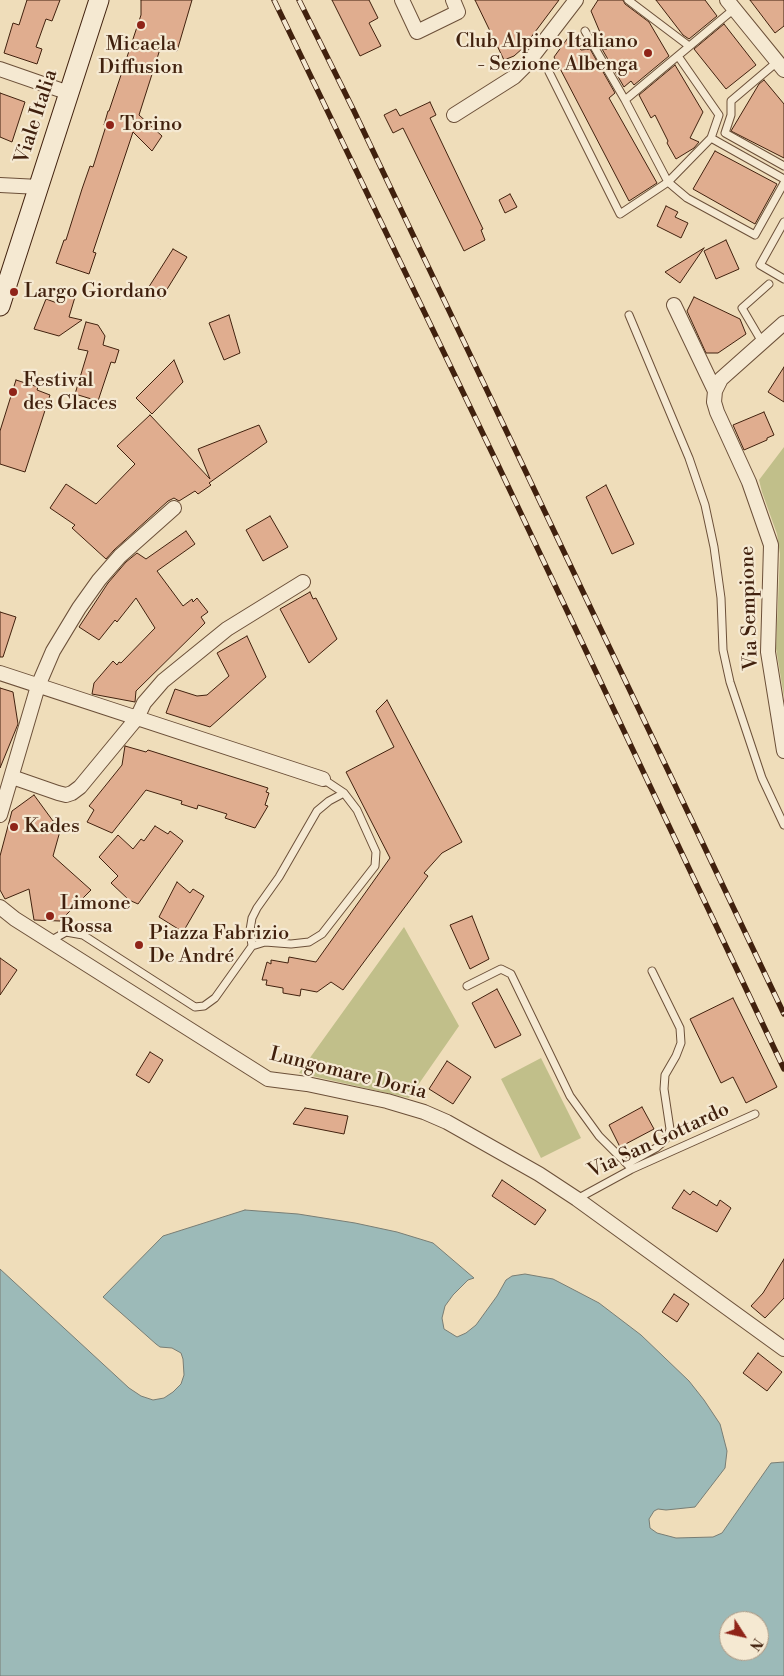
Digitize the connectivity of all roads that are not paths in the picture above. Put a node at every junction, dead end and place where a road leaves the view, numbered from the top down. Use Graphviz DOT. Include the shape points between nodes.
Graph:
graph roads {
  1 [pos="99,0"];
  2 [pos="402,0"];
  3 [pos="453,0"];
  4 [pos="576,0"];
  5 [pos="628,0"];
  6 [pos="730,4"];
  7 [pos="585,31"];
  8 [pos="689,46"];
  9 [pos="678,56"];
  10 [pos="780,66"];
  11 [pos="0,69"];
  12 [pos="549,72"];
  13 [pos="69,93"];
  14 [pos="625,100"];
  15 [pos="454,115"];
  16 [pos="711,138"];
  17 [pos="784,166"];
  18 [pos="784,178"];
  19 [pos="668,182"];
  20 [pos="784,183"];
  21 [pos="0,185"];
  22 [pos="39,187"];
  23 [pos="784,222"];
  24 [pos="784,279"];
  25 [pos="769,284"];
  26 [pos="674,305"];
  27 [pos="0,306"];
  28 [pos="629,315"];
  29 [pos="784,324"];
  30 [pos="762,342"];
  31 [pos="715,391"];
  32 [pos="174,508"];
  33 [pos="303,582"];
  34 [pos="0,673"];
  35 [pos="38,686"];
  36 [pos="137,718"];
  37 [pos="784,751"];
  38 [pos="12,777"];
  39 [pos="323,779"];
  40 [pos="344,793"];
  41 [pos="3,795"];
  42 [pos="0,815"];
  43 [pos="784,825"];
  44 [pos="0,907"];
  45 [pos="50,941"];
  46 [pos="252,946"];
  47 [pos="652,971"];
  48 [pos="467,986"];
  49 [pos="754,1114"];
  50 [pos="629,1167"];
  51 [pos="577,1199"];
  52 [pos="784,1349"];
  1 -- 13 [label="street, Viale Italia"];
  2 -- 3 [label="street" via="417,32 458,12"];
  4 -- 15 [label="street" via="520,71"];
  5 -- 8 [label="lane"];
  6 -- 8 [label="lane"];
  6 -- 10 [label="street"];
  7 -- 14 [label="lane"];
  8 -- 9 [label="lane"];
  9 -- 14 [label="lane"];
  9 -- 16 [label="lane" via="719,115"];
  10 -- 17 [label="lane" via="731,101 731,115 725,133"];
  11 -- 13 [label="street"];
  12 -- 19 [label="lane" via="620,214"];
  13 -- 22 [label="street, Viale Italia"];
  14 -- 19 [label="lane"];
  16 -- 18 [label="lane"];
  16 -- 19 [label="lane"];
  19 -- 20 [label="lane" via="687,198 756,235"];
  21 -- 22 [label="street"];
  22 -- 27 [label="street, Viale Italia"];
  23 -- 24 [label="lane" via="760,265"];
  25 -- 30 [label="lane" via="742,308"];
  26 -- 31 [label="street, Via Sempione"];
  28 -- 43 [label="lane" via="689,458 705,505 714,547 723,650 730,682 762,778"];
  29 -- 30 [label="street"];
  30 -- 31 [label="street" via="721,379"];
  31 -- 37 [label="street, Via Sempione" via="717,412 749,482 771,546 768,652"];
  32 -- 35 [label="street" via="120,556 99,580 53,651"];
  33 -- 36 [label="street" via="227,629 163,681 144,703"];
  34 -- 35 [label="street"];
  35 -- 36 [label="street"];
  35 -- 38 [label="street"];
  36 -- 38 [label="street" via="72,793 58,793"];
  36 -- 39 [label="street"];
  38 -- 41 [label="street"];
  39 -- 40 [label="lane"];
  40 -- 46 [label="lane" via="316,811 284,870 257,908 250,930"];
  40 -- 46 [label="lane" via="357,810 376,852 375,866 322,934 309,942 265,942"];
  41 -- 42 [label="street"];
  44 -- 45 [label="street, Lungomare Doria"];
  45 -- 46 [label="lane" via="66,932 83,935 195,1007 204,1006 215,998"];
  45 -- 51 [label="street, Lungomare Doria" via="268,1079 369,1097 424,1112 539,1174"];
  47 -- 50 [label="lane" via="680,1028 681,1042 665,1075 668,1136"];
  48 -- 50 [label="lane" via="501,969 512,974 570,1096 599,1136"];
  49 -- 50 [label="lane, Via San Gottardo"];
  50 -- 51 [label="lane, Via San Gottardo"];
  51 -- 52 [label="street, Lungomare Doria"];
}
